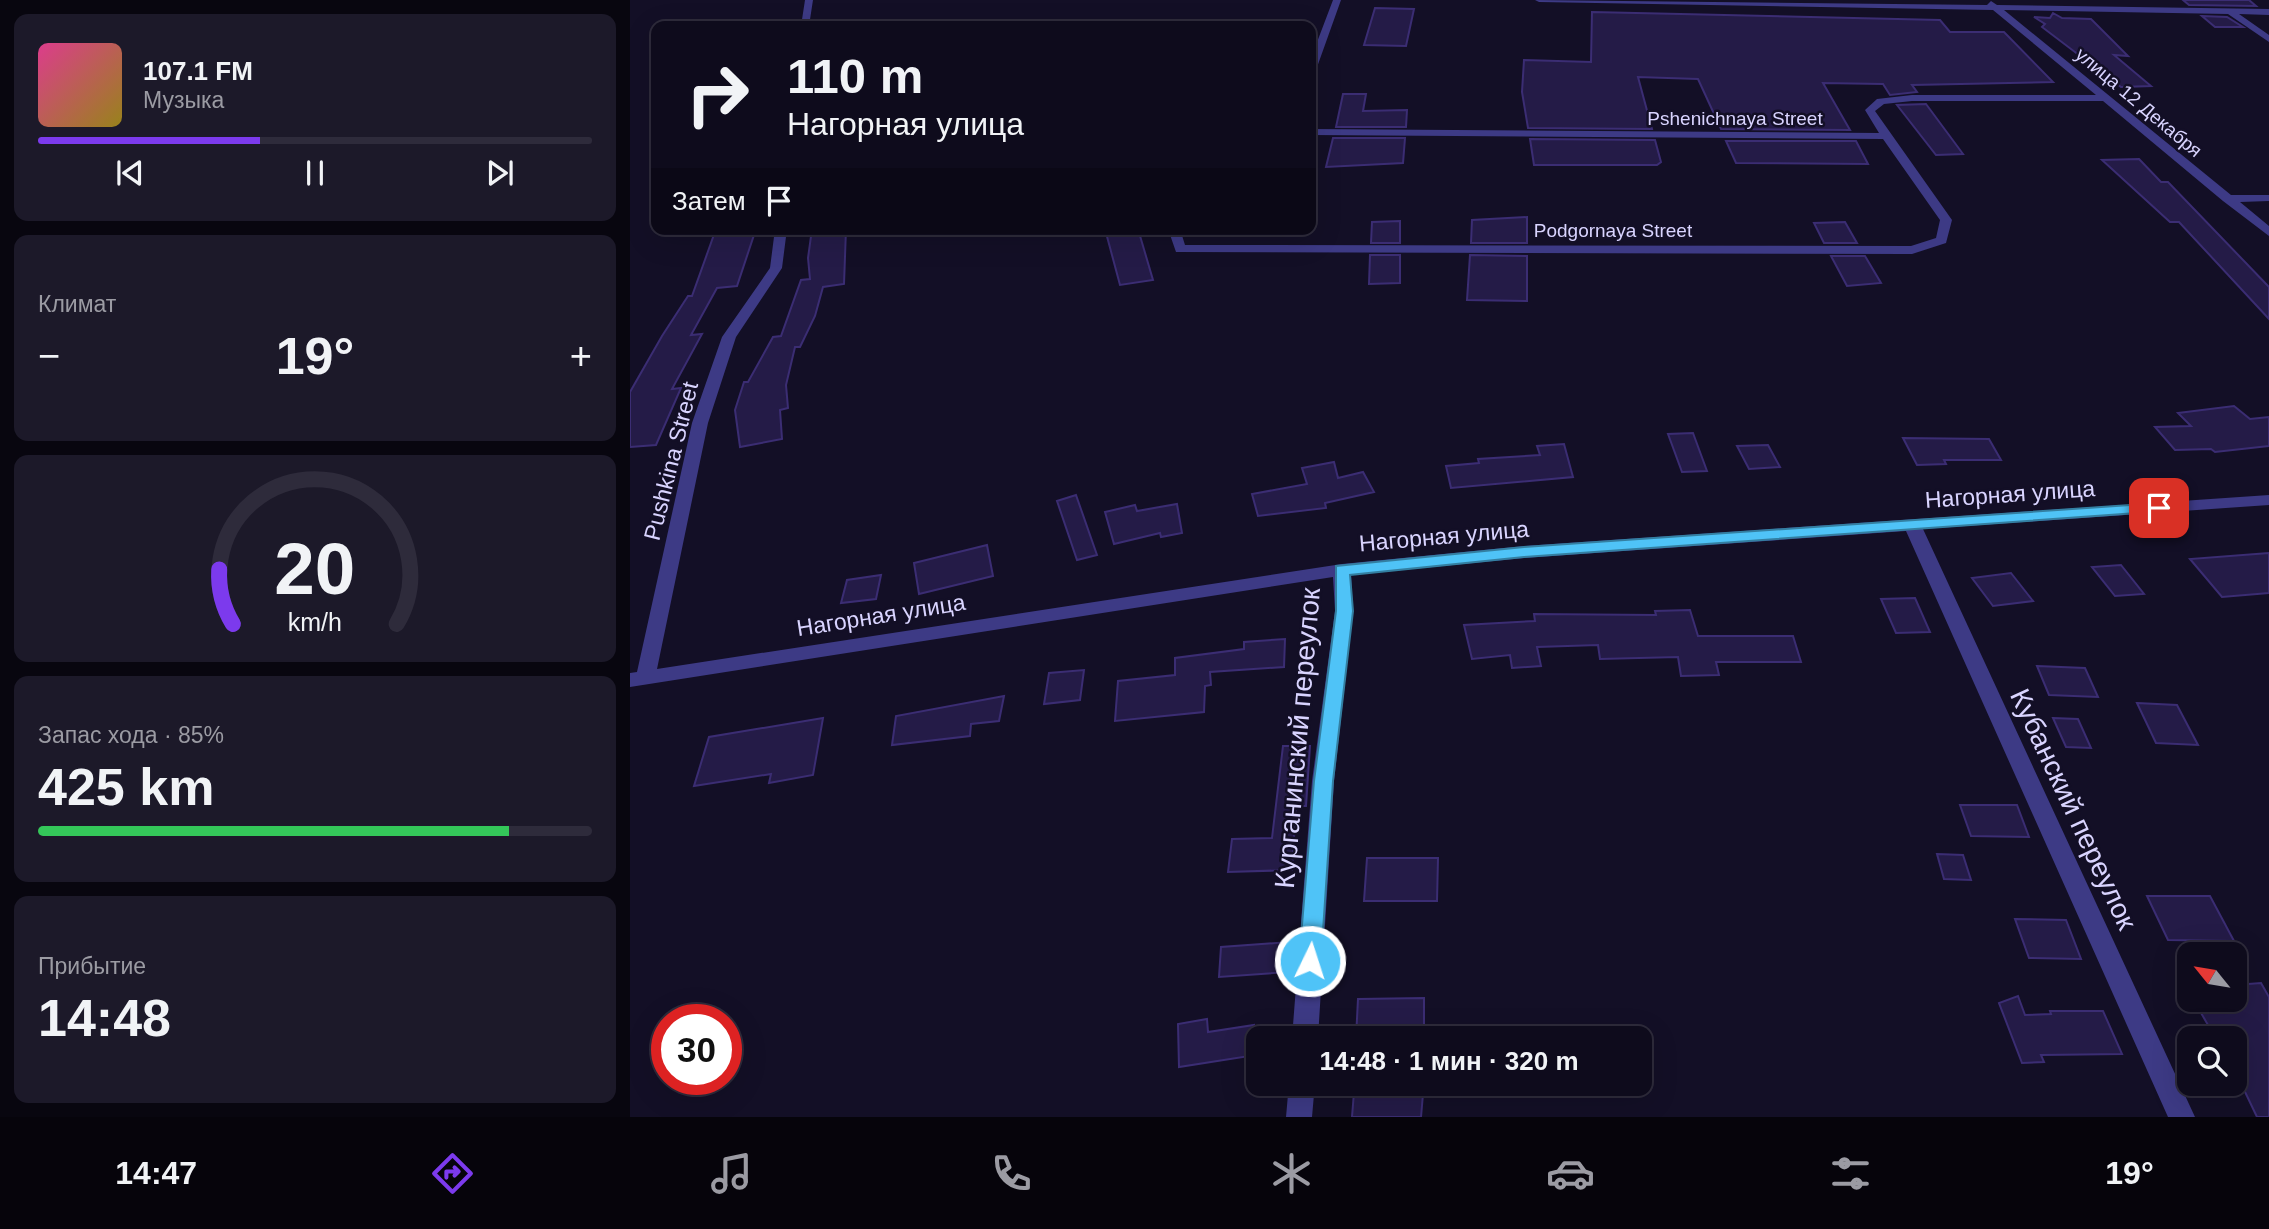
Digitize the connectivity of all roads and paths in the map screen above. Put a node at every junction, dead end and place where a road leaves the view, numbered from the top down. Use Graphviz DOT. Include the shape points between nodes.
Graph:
graph roads {
  1 [pos="808,0"];
  2 [pos="1337,0"];
  3 [pos="1539,0"];
  4 [pos="1989,3"];
  5 [pos="2231,12"];
  6 [pos="2269,12"];
  7 [pos="806,21"];
  8 [pos="2269,39"];
  9 [pos="1316,57"];
  10 [pos="2109,98"];
  11 [pos="1316,132"];
  12 [pos="1886,136"];
  13 [pos="2227,198"];
  14 [pos="2269,198"];
  15 [pos="2269,232"];
  16 [pos="780,235"];
  17 [pos="1176,235"];
  18 [pos="2269,500"];
  19 [pos="1912,525"];
  20 [pos="1342,570"];
  21 [pos="638,678"];
  22 [pos="1306,1026"];
  23 [pos="1300,1096"];
  24 [pos="1299,1117"];
  25 [pos="2182,1117"];
  1 -- 7 [label="street"];
  2 -- 9 [label="street"];
  3 -- 4 [label="street"];
  4 -- 5 [label="street"];
  4 -- 10 [label="street, улица 12 Декабря"];
  5 -- 6 [label="street"];
  5 -- 8 [label="street"];
  10 -- 12 [label="street" via="1881,101 1870,110"];
  10 -- 13 [label="street, улица 12 Декабря"];
  11 -- 12 [label="street, Pshenichnaya Street"];
  12 -- 17 [label="street, Podgornaya Street" via="1946,220 1942,240 1912,250 1180,249"];
  13 -- 14 [label="street"];
  13 -- 15 [label="street, улица 12 Декабря"];
  16 -- 21 [label="street, Pushkina Street" via="776,268 729,337 699,423"];
  18 -- 19 [label="street, Нагорная улица"];
  19 -- 20 [label="street, Нагорная улица" via="1524,552"];
  19 -- 25 [label="street, Кубанский переулок"];
  20 -- 21 [label="street, Нагорная улица"];
  20 -- 22 [label="street, Курганинский переулок" via="1344,611 1323,781"];
  23 -- 24 [label="street"];
}
